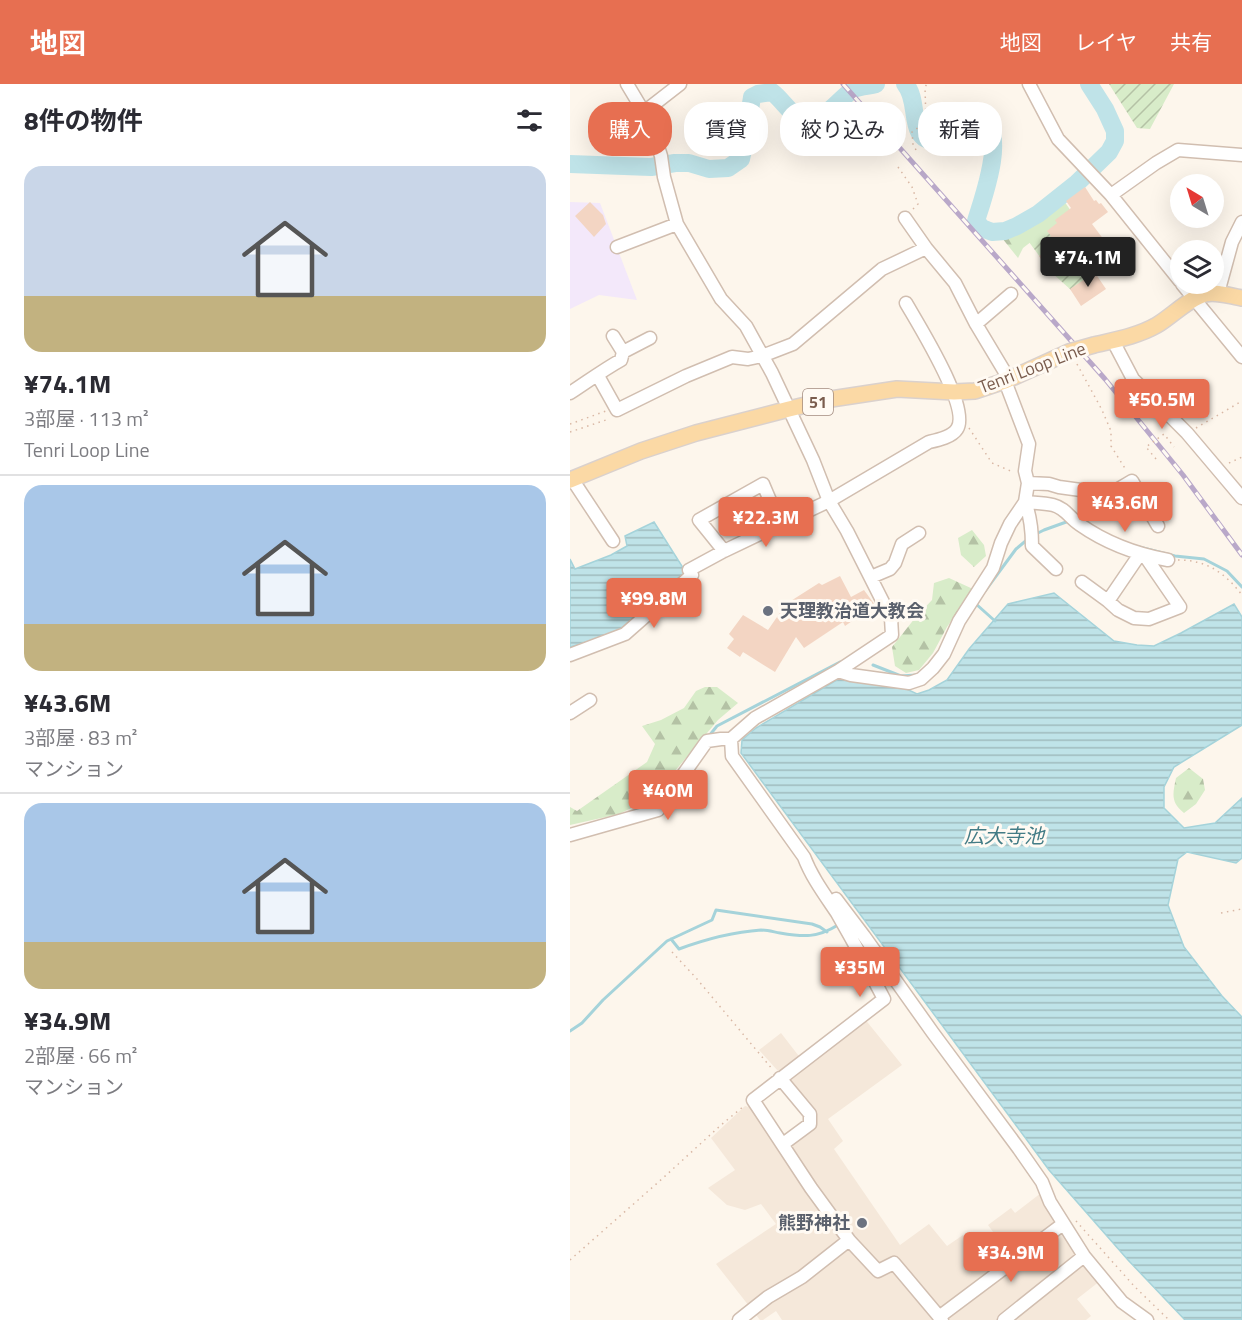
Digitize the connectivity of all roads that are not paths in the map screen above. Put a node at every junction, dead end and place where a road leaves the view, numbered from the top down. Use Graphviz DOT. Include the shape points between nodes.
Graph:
graph roads {
  1 [pos="627,84"];
  2 [pos="680,84"];
  3 [pos="1029,84"];
  4 [pos="638,102"];
  5 [pos="657,102"];
  6 [pos="1242,155"];
  7 [pos="661,156"];
  8 [pos="1111,195"];
  9 [pos="905,218"];
  10 [pos="1242,222"];
  11 [pos="677,224"];
  12 [pos="617,247"];
  13 [pos="926,248"];
  14 [pos="1170,268"];
  15 [pos="1224,271"];
  16 [pos="1011,294"];
  17 [pos="1191,294"];
  18 [pos="1206,294"];
  19 [pos="1223,294"];
  20 [pos="1242,298"];
  21 [pos="1195,299"];
  22 [pos="906,303"];
  23 [pos="976,324"];
  24 [pos="613,336"];
  25 [pos="650,338"];
  26 [pos="1113,341"];
  27 [pos="624,352"];
  28 [pos="762,356"];
  29 [pos="1242,357"];
  30 [pos="598,376"];
  31 [pos="1007,380"];
  32 [pos="954,392"];
  33 [pos="570,393"];
  34 [pos="789,409"];
  35 [pos="1027,477"];
  36 [pos="571,480"];
  37 [pos="1242,498"];
  38 [pos="829,501"];
  39 [pos="1025,502"];
  40 [pos="780,524"];
  41 [pos="1158,526"];
  42 [pos="919,533"];
  43 [pos="613,542"];
  44 [pos="724,551"];
  45 [pos="1143,555"];
  46 [pos="1168,560"];
  47 [pos="1056,569"];
  48 [pos="871,577"];
  49 [pos="1082,582"];
  50 [pos="1108,601"];
  51 [pos="570,655"];
  52 [pos="838,671"];
  53 [pos="590,700"];
  54 [pos="570,713"];
  55 [pos="731,739"];
  56 [pos="570,835"];
  57 [pos="804,857"];
  58 [pos="780,1078"];
  59 [pos="783,1144"];
  60 [pos="1068,1220"];
  61 [pos="849,1240"];
  62 [pos="1084,1256"];
  63 [pos="941,1318"];
  64 [pos="740,1320"];
  65 [pos="1004,1320"];
  66 [pos="1147,1320"];
  1 -- 4 [label="street"];
  2 -- 5 [label="street"];
  3 -- 8 [label="street" via="1058,139"];
  6 -- 8 [label="street" via="1178,150"];
  7 -- 11 [label="street"];
  8 -- 14 [label="street"];
  9 -- 13 [label="street"];
  10 -- 15 [label="street"];
  11 -- 12 [label="street"];
  11 -- 28 [label="street" via="721,299 746,326"];
  13 -- 23 [label="street" via="955,284"];
  13 -- 28 [label="street" via="882,269 793,344"];
  16 -- 23 [label="street"];
  17 -- 21 [label="street"];
  18 -- 21 [label="main road, Tenri Loop Line / 51"];
  19 -- 20 [label="main road, Tenri Loop Line / 51"];
  21 -- 26 [label="main road, Tenri Loop Line / 51" via="1157,325"];
  21 -- 29 [label="street"];
  22 -- 32 [label="street"];
  23 -- 31 [label="street"];
  24 -- 27 [label="street"];
  25 -- 27 [label="street"];
  26 -- 31 [label="main road, Tenri Loop Line / 51, bridge" via="1069,352"];
  26 -- 37 [label="street" via="1133,379 1187,433"];
  27 -- 30 [label="street" via="621,360"];
  28 -- 30 [label="street" via="732,357 617,410"];
  28 -- 34 [label="street"];
  30 -- 33 [label="street"];
  31 -- 32 [label="main road, Tenri Loop Line / 51" via="975,391"];
  31 -- 35 [label="street" via="1029,444"];
  32 -- 34 [label="main road, Tenri Loop Line / 51" via="897,389"];
  32 -- 38 [label="street" via="960,420 957,429"];
  34 -- 36 [label="main road, Tenri Loop Line / 51" via="696,433"];
  34 -- 38 [label="street"];
  35 -- 39 [label="street"];
  35 -- 41 [label="street" via="1059,487 1110,494 1132,481"];
  36 -- 43 [label="street"];
  38 -- 40 [label="street"];
  38 -- 48 [label="street"];
  39 -- 45 [label="street" via="1054,505 1119,547"];
  39 -- 47 [label="street" via="1032,546"];
  39 -- 52 [label="street" via="944,654 921,679 909,683"];
  40 -- 44 [label="street"];
  40 -- 44 [label="street" via="763,484 699,520"];
  42 -- 48 [label="street" via="902,544 890,569"];
  44 -- 51 [label="street" via="690,570 692,575 625,634"];
  45 -- 46 [label="street"];
  45 -- 50 [label="street"];
  45 -- 50 [label="street" via="1180,607 1149,619 1134,618"];
  48 -- 52 [label="street" via="891,618 892,635"];
  49 -- 50 [label="street"];
  52 -- 55 [label="street" via="754,718"];
  53 -- 54 [label="street"];
  55 -- 56 [label="street" via="707,741 658,810"];
  55 -- 57 [label="street" via="732,756"];
  57 -- 58 [label="street" via="884,999"];
  57 -- 60 [label="street" via="1019,1149 1042,1182 1050,1202"];
  58 -- 59 [label="street" via="753,1100"];
  58 -- 59 [label="street" via="810,1114 810,1124"];
  59 -- 61 [label="street"];
  60 -- 62 [label="street"];
  60 -- 63 [label="street"];
  61 -- 63 [label="street" via="878,1271 894,1263"];
  61 -- 64 [label="street"];
  62 -- 65 [label="street"];
  62 -- 66 [label="street" via="1122,1302"];
}
